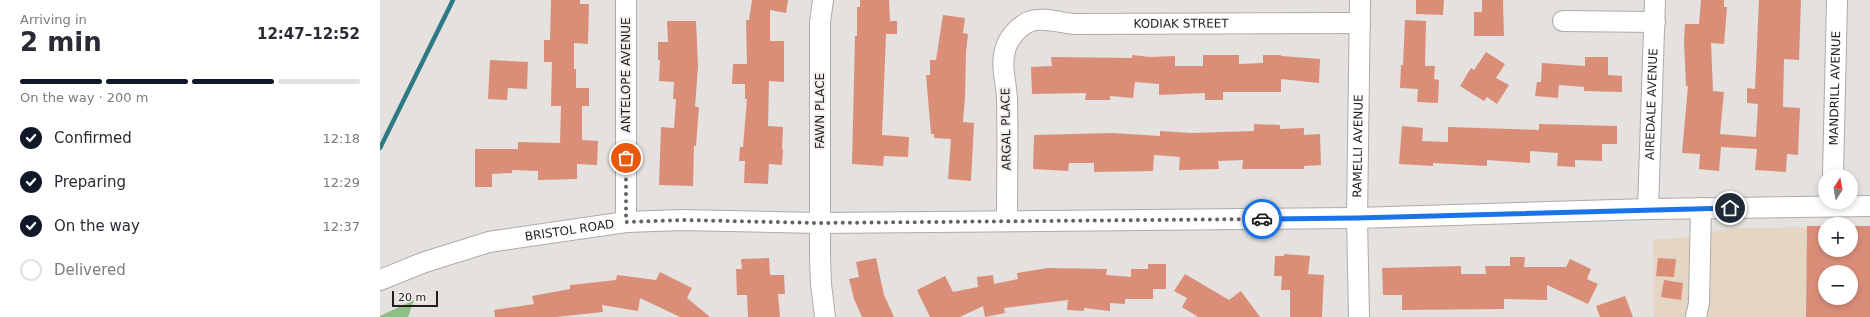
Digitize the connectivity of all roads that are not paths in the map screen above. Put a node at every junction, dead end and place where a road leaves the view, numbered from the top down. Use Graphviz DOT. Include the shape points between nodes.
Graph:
graph roads {
  1 [pos="626,0"];
  2 [pos="823,0"];
  3 [pos="1360,0"];
  4 [pos="1655,0"];
  5 [pos="1837,0"];
  6 [pos="1563,21"];
  7 [pos="1655,22"];
  8 [pos="1360,23"];
  9 [pos="1010,39"];
  10 [pos="1833,169"];
  11 [pos="1818,204"];
  12 [pos="1858,205"];
  13 [pos="1870,206"];
  14 [pos="1701,208"];
  15 [pos="1648,209"];
  16 [pos="1357,218"];
  17 [pos="1007,221"];
  18 [pos="626,222"];
  19 [pos="819,223"];
  20 [pos="380,280"];
  21 [pos="825,317"];
  22 [pos="1359,317"];
  23 [pos="1696,317"];
  1 -- 18 [label="street, ANTELOPE AVENUE"];
  2 -- 19 [label="street, FAWN PLACE" via="820,22"];
  3 -- 8 [label="street, RAMELLI AVENUE"];
  4 -- 7 [label="street, AIREDALE AVENUE"];
  5 -- 10 [label="street, MANDRILL AVENUE"];
  6 -- 7 [label="street"];
  7 -- 15 [label="street, AIREDALE AVENUE"];
  8 -- 9 [label="street, KODIAK STREET" via="1074,24 1040,20 1031,21 1015,32"];
  8 -- 16 [label="street, RAMELLI AVENUE"];
  9 -- 17 [label="street, ARGAL PLACE" via="1003,65 1007,98"];
  11 -- 14 [label="street, BRISTOL ROAD"];
  12 -- 13 [label="street, BRISTOL ROAD"];
  14 -- 15 [label="street, BRISTOL ROAD"];
  14 -- 23 [label="street" via="1700,303"];
  15 -- 16 [label="street, BRISTOL ROAD"];
  16 -- 17 [label="street, BRISTOL ROAD"];
  16 -- 22 [label="street, RAMELLI AVENUE"];
  17 -- 19 [label="street, BRISTOL ROAD"];
  18 -- 19 [label="street, BRISTOL ROAD" via="682,220"];
  18 -- 20 [label="street, BRISTOL ROAD" via="557,230 489,242 425,262"];
  19 -- 21 [label="street, FAWN PLACE" via="820,284"];
}
